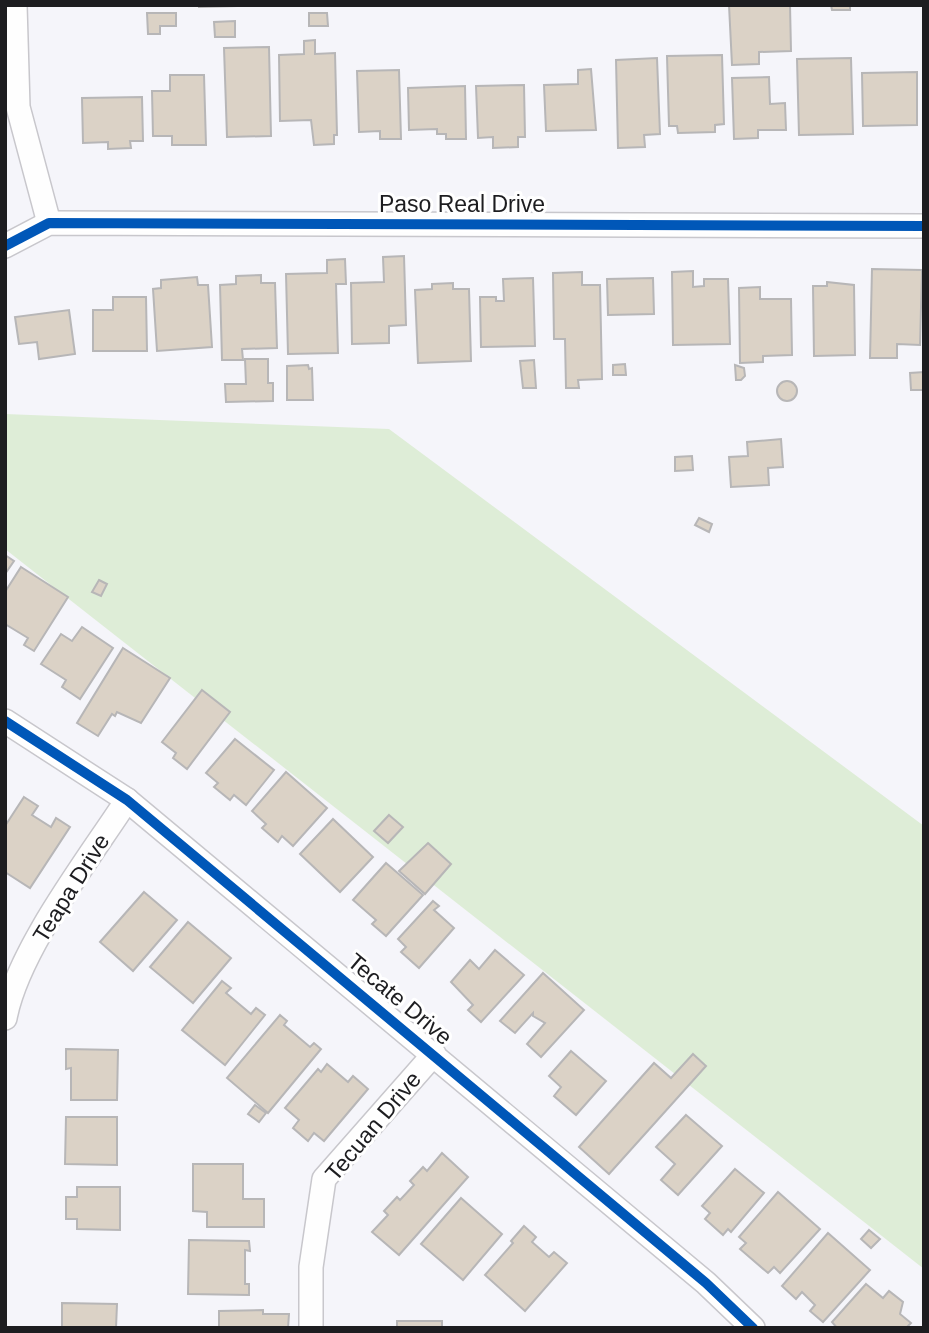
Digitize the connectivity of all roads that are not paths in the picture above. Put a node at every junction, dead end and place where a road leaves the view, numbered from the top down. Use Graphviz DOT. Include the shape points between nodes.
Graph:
graph roads {
  1 [pos="15,5"];
  2 [pos="49,223"];
  3 [pos="924,226"];
  4 [pos="5,246"];
  5 [pos="5,720"];
  6 [pos="127,800"];
  7 [pos="5,1018"];
  8 [pos="433,1054"];
  9 [pos="311,1328"];
  10 [pos="753,1328"];
  1 -- 2 [label="street" via="18,107"];
  2 -- 3 [label="street, Paso Real Drive"];
  2 -- 4 [label="street, Paso Real Drive"];
  5 -- 6 [label="street, Tecate Drive"];
  6 -- 7 [label="street, Teapa Drive" via="27,956"];
  6 -- 8 [label="street, Tecate Drive"];
  8 -- 9 [label="street, Tecuan Drive" via="324,1179 311,1267"];
  8 -- 10 [label="street, Tecate Drive" via="706,1283"];
}
